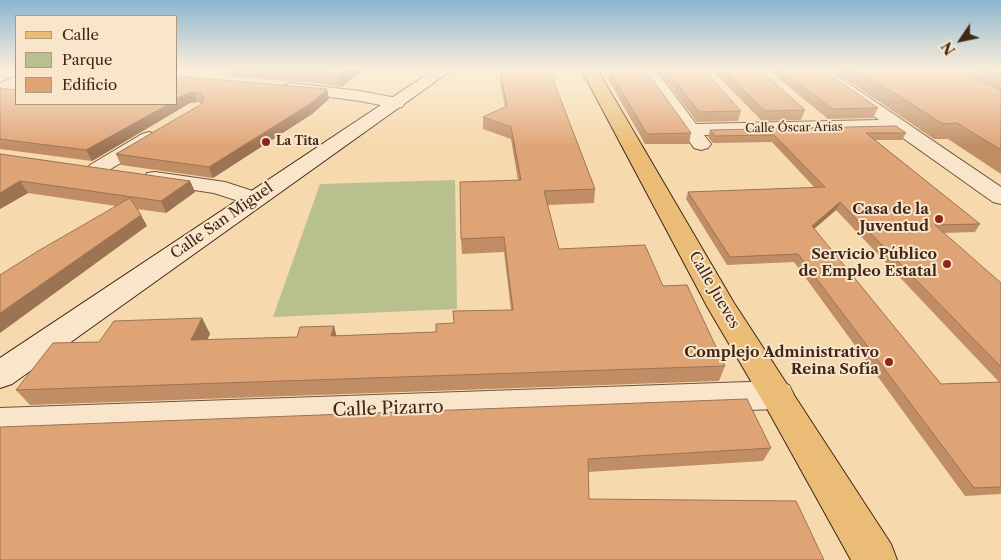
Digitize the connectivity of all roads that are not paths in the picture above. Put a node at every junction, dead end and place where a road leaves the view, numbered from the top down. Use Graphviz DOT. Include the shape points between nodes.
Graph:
graph roads {
  1 [pos="348,95"];
  2 [pos="407,95"];
  3 [pos="604,95"];
  4 [pos="666,95"];
  5 [pos="855,95"];
  6 [pos="396,103"];
  7 [pos="808,114"];
  8 [pos="898,125"];
  9 [pos="823,127"];
  10 [pos="164,129"];
  11 [pos="691,130"];
  12 [pos="702,145"];
  13 [pos="1001,196"];
  14 [pos="254,199"];
  15 [pos="0,375"];
  16 [pos="777,395"];
  17 [pos="0,423"];
  18 [pos="875,560"];
  1 -- 6 [label="street"];
  2 -- 6 [label="street, Calle San Miguel"];
  3 -- 16 [label="main road, Calle Jueves" via="723,308"];
  4 -- 11 [label="street"];
  5 -- 8 [label="street"];
  6 -- 14 [label="street, Calle San Miguel"];
  7 -- 9 [label="street"];
  8 -- 9 [label="street, Calle Óscar Arias"];
  8 -- 13 [label="street"];
  9 -- 11 [label="street, Calle Óscar Arias" via="751,122"];
  10 -- 14 [label="street" via="87,168 217,187"];
  11 -- 12 [label="street"];
  14 -- 15 [label="street, Calle San Miguel"];
  16 -- 17 [label="street, Calle Pizarro"];
  16 -- 18 [label="main road, Calle Jueves"];
}
